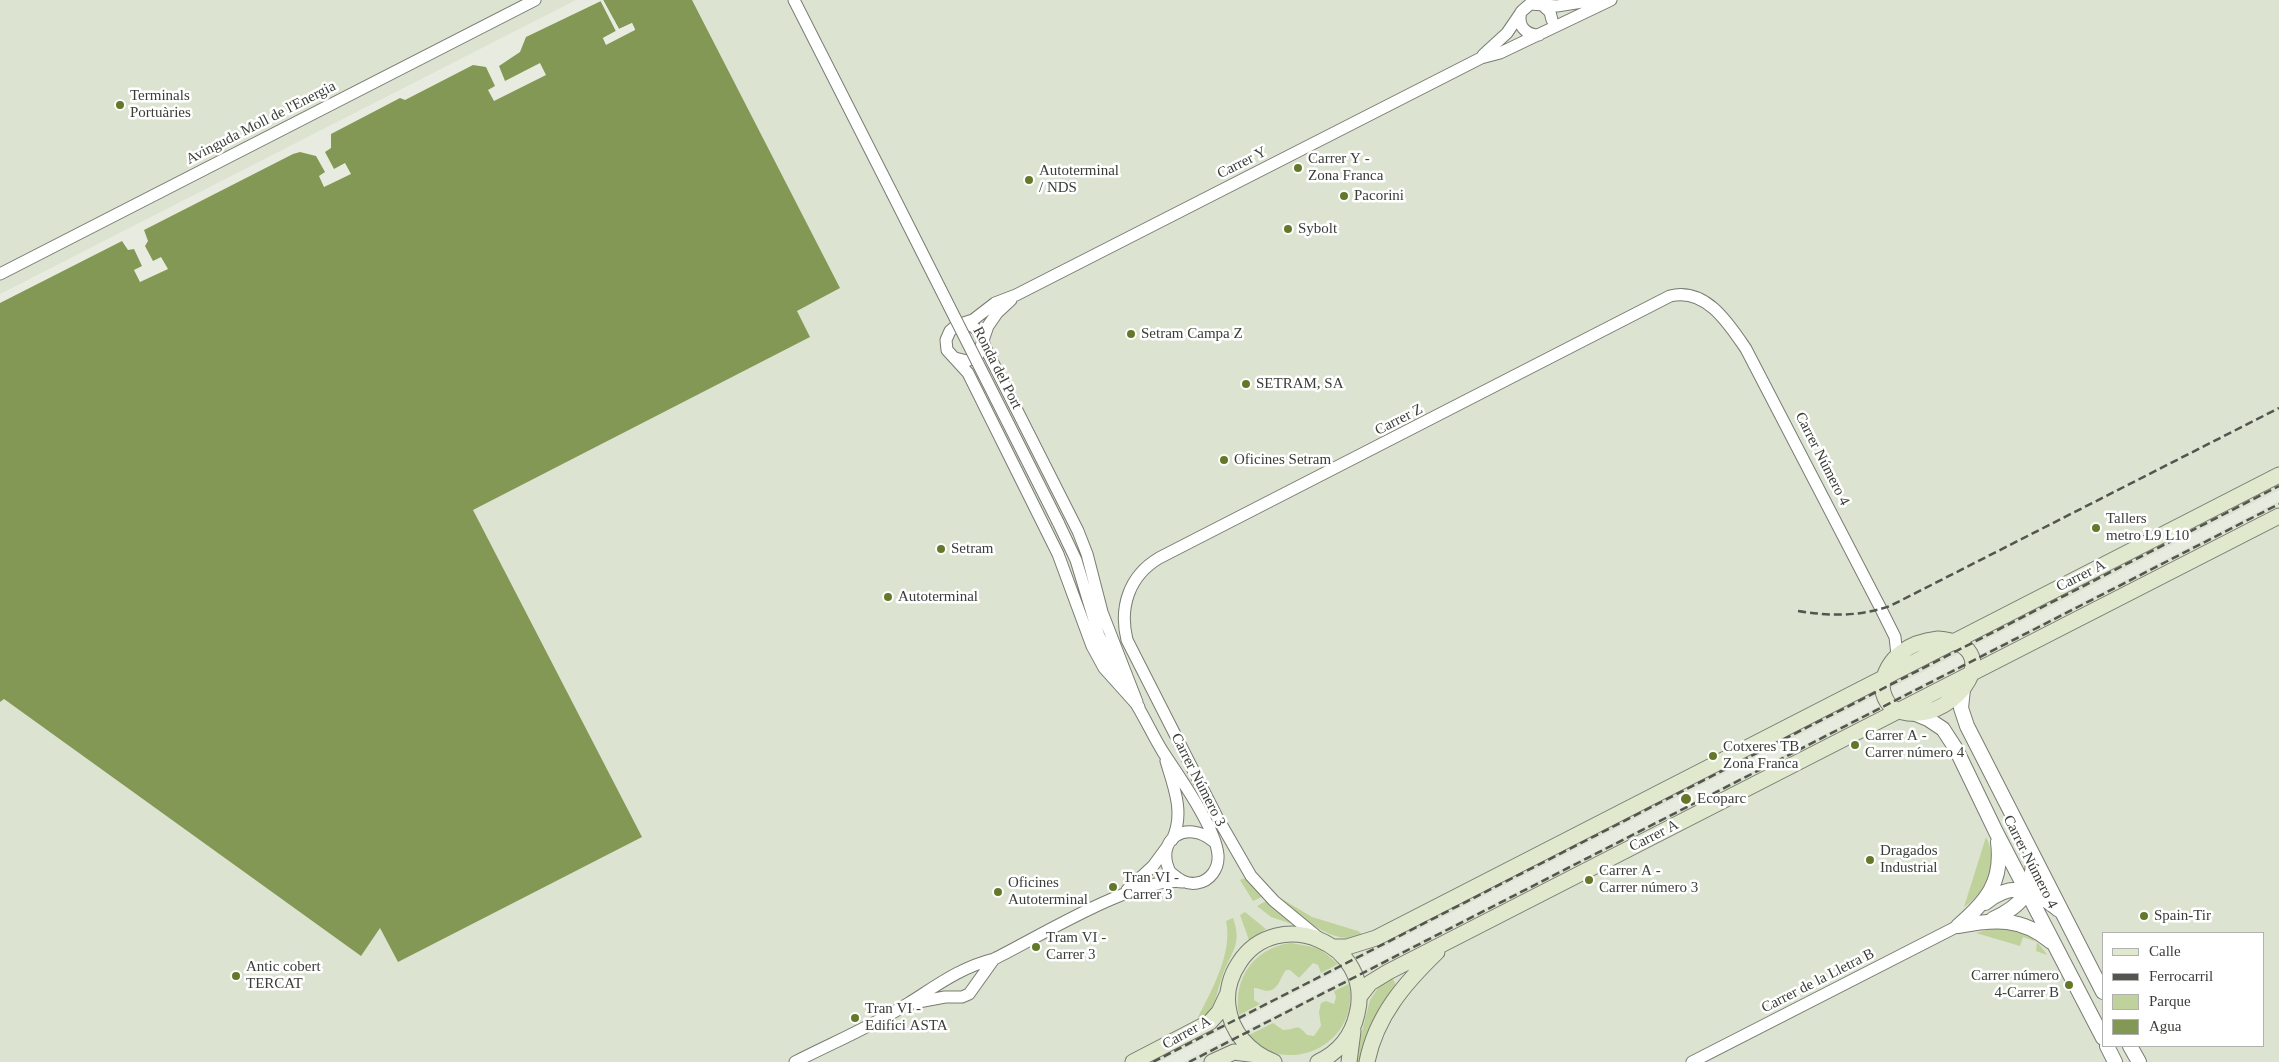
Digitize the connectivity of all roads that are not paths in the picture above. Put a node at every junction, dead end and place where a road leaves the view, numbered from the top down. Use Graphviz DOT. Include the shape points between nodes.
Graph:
graph roads {
  1 [pos="535,0"];
  2 [pos="794,0"];
  3 [pos="1594,0"];
  4 [pos="1611,0"];
  5 [pos="1548,3"];
  6 [pos="1524,5"];
  7 [pos="1541,34"];
  8 [pos="1481,58"];
  9 [pos="0,274"];
  10 [pos="1016,295"];
  11 [pos="1691,295"];
  12 [pos="963,324"];
  13 [pos="983,342"];
  14 [pos="953,358"];
  15 [pos="2279,474"];
  16 [pos="2279,516"];
  17 [pos="1130,588"];
  18 [pos="1953,641"];
  19 [pos="1897,655"];
  20 [pos="1972,674"];
  21 [pos="1884,678"];
  22 [pos="1963,689"];
  23 [pos="1139,707"];
  24 [pos="1898,711"];
  25 [pos="1916,714"];
  26 [pos="1163,752"];
  27 [pos="1996,832"];
  28 [pos="1213,841"];
  29 [pos="1169,843"];
  30 [pos="2033,854"];
  31 [pos="1188,883"];
  32 [pos="2027,891"];
  33 [pos="1124,893"];
  34 [pos="1980,906"];
  35 [pos="2062,912"];
  36 [pos="1988,921"];
  37 [pos="1958,926"];
  38 [pos="1448,941"];
  39 [pos="1330,945"];
  40 [pos="2054,945"];
  41 [pos="994,960"];
  42 [pos="2102,990"];
  43 [pos="1228,993"];
  44 [pos="1360,996"];
  45 [pos="909,1004"];
  46 [pos="1353,1026"];
  47 [pos="2102,1036"];
  48 [pos="2108,1047"];
  49 [pos="2131,1047"];
  50 [pos="1267,1059"];
  51 [pos="795,1062"];
  52 [pos="1134,1062"];
  53 [pos="1212,1062"];
  54 [pos="1318,1062"];
  55 [pos="1349,1062"];
  56 [pos="1366,1062"];
  57 [pos="1692,1062"];
  58 [pos="2115,1062"];
  59 [pos="2139,1062"];
  1 -- 9 [label="street, Avinguda Moll de l'Energia"];
  2 -- 23 [label="street, Ronda del Port, bridge" via="1058,522 1076,560 1100,636"];
  3 -- 5 [label="street"];
  4 -- 7 [label="street"];
  5 -- 6 [label="street"];
  5 -- 7 [label="street" via="1552,20"];
  6 -- 7 [label="street" via="1520,19 1522,27 1529,34"];
  6 -- 8 [label="street" via="1507,33"];
  7 -- 8 [label="street"];
  8 -- 10 [label="street, Carrer Y"];
  10 -- 12 [label="street, Carrer Y"];
  10 -- 13 [label="street" via="994,317"];
  11 -- 17 [label="street, Carrer Z" via="1670,296 1159,558"];
  11 -- 19 [label="street, Carrer Número 4" via="1707,303 1730,326 1756,366 1892,630"];
  12 -- 13 [label="street" via="976,328"];
  12 -- 14 [label="street" via="953,328 946,340 947,350"];
  13 -- 14 [label="street" via="974,358 964,361"];
  13 -- 23 [label="street" via="1078,530 1102,612"];
  14 -- 23 [label="street" via="968,373 1058,554 1086,634 1099,660"];
  15 -- 18 [label="main road, Carrer A"];
  16 -- 20 [label="main road"];
  17 -- 39 [label="street, Carrer Número 3" via="1124,617 1127,640 1221,825 1262,889"];
  18 -- 19 [label="main road" via="1918,642"];
  18 -- 20 [label="main road" via="1970,654"];
  18 -- 21 [label="main road, Carrer A"];
  19 -- 21 [label="main road"];
  20 -- 22 [label="main road"];
  20 -- 24 [label="main road"];
  21 -- 24 [label="main road" via="1883,696"];
  21 -- 39 [label="main road, Carrer A" via="1376,938 1347,947"];
  22 -- 25 [label="main road" via="1942,708"];
  22 -- 30 [label="street, Carrer Número 4" via="1960,700 1967,726"];
  23 -- 26 [label="street, Ronda del Port"];
  24 -- 25 [label="main road"];
  24 -- 38 [label="main road, Carrer A"];
  25 -- 27 [label="street, Carrer Número 4" via="1936,723 1949,737"];
  26 -- 28 [label="street" via="1182,777"];
  26 -- 29 [label="street, Carrer Número 3" via="1178,804 1177,824"];
  27 -- 32 [label="street, Carrer Número 4"];
  27 -- 34 [label="street" via="1999,865 1994,883"];
  28 -- 29 [label="street" via="1193,830 1180,833"];
  28 -- 31 [label="street" via="1218,855 1214,872 1203,882"];
  29 -- 31 [label="street" via="1166,860 1170,872"];
  29 -- 33 [label="street" via="1153,866"];
  30 -- 32 [label="street" via="2033,874"];
  30 -- 35 [label="street, Carrer Número 4"];
  31 -- 33 [label="street" via="1169,881"];
  32 -- 34 [label="street" via="2004,890"];
  32 -- 35 [label="street"];
  32 -- 36 [label="street" via="2012,910"];
  32 -- 40 [label="street, Carrer Número 4"];
  33 -- 41 [label="street"];
  34 -- 37 [label="street"];
  35 -- 42 [label="street, Carrer Número 4"];
  36 -- 37 [label="street"];
  36 -- 40 [label="street" via="2017,922"];
  37 -- 57 [label="street, Carrer de la Lletra B"];
  38 -- 44 [label="main road, Carrer A" via="1375,979"];
  38 -- 56 [label="main road" via="1417,971 1388,1008"];
  39 -- 43 [label="main road, Carrer A" via="1294,934 1264,940 1243,957 1231,978"];
  39 -- 44 [label="main road" via="1348,960"];
  40 -- 47 [label="street, Carrer Número 4"];
  41 -- 45 [label="street" via="977,963 933,986"];
  41 -- 45 [label="street" via="969,994"];
  43 -- 50 [label="main road" via="1236,1031 1247,1045"];
  43 -- 52 [label="main road, Carrer A" via="1210,1022"];
  44 -- 46 [label="main road"];
  45 -- 51 [label="street"];
  46 -- 54 [label="main road" via="1338,1049"];
  46 -- 55 [label="main road"];
  48 -- 58 [label="street"];
  49 -- 59 [label="street"];
  50 -- 53 [label="main road" via="1234,1052"];
}
